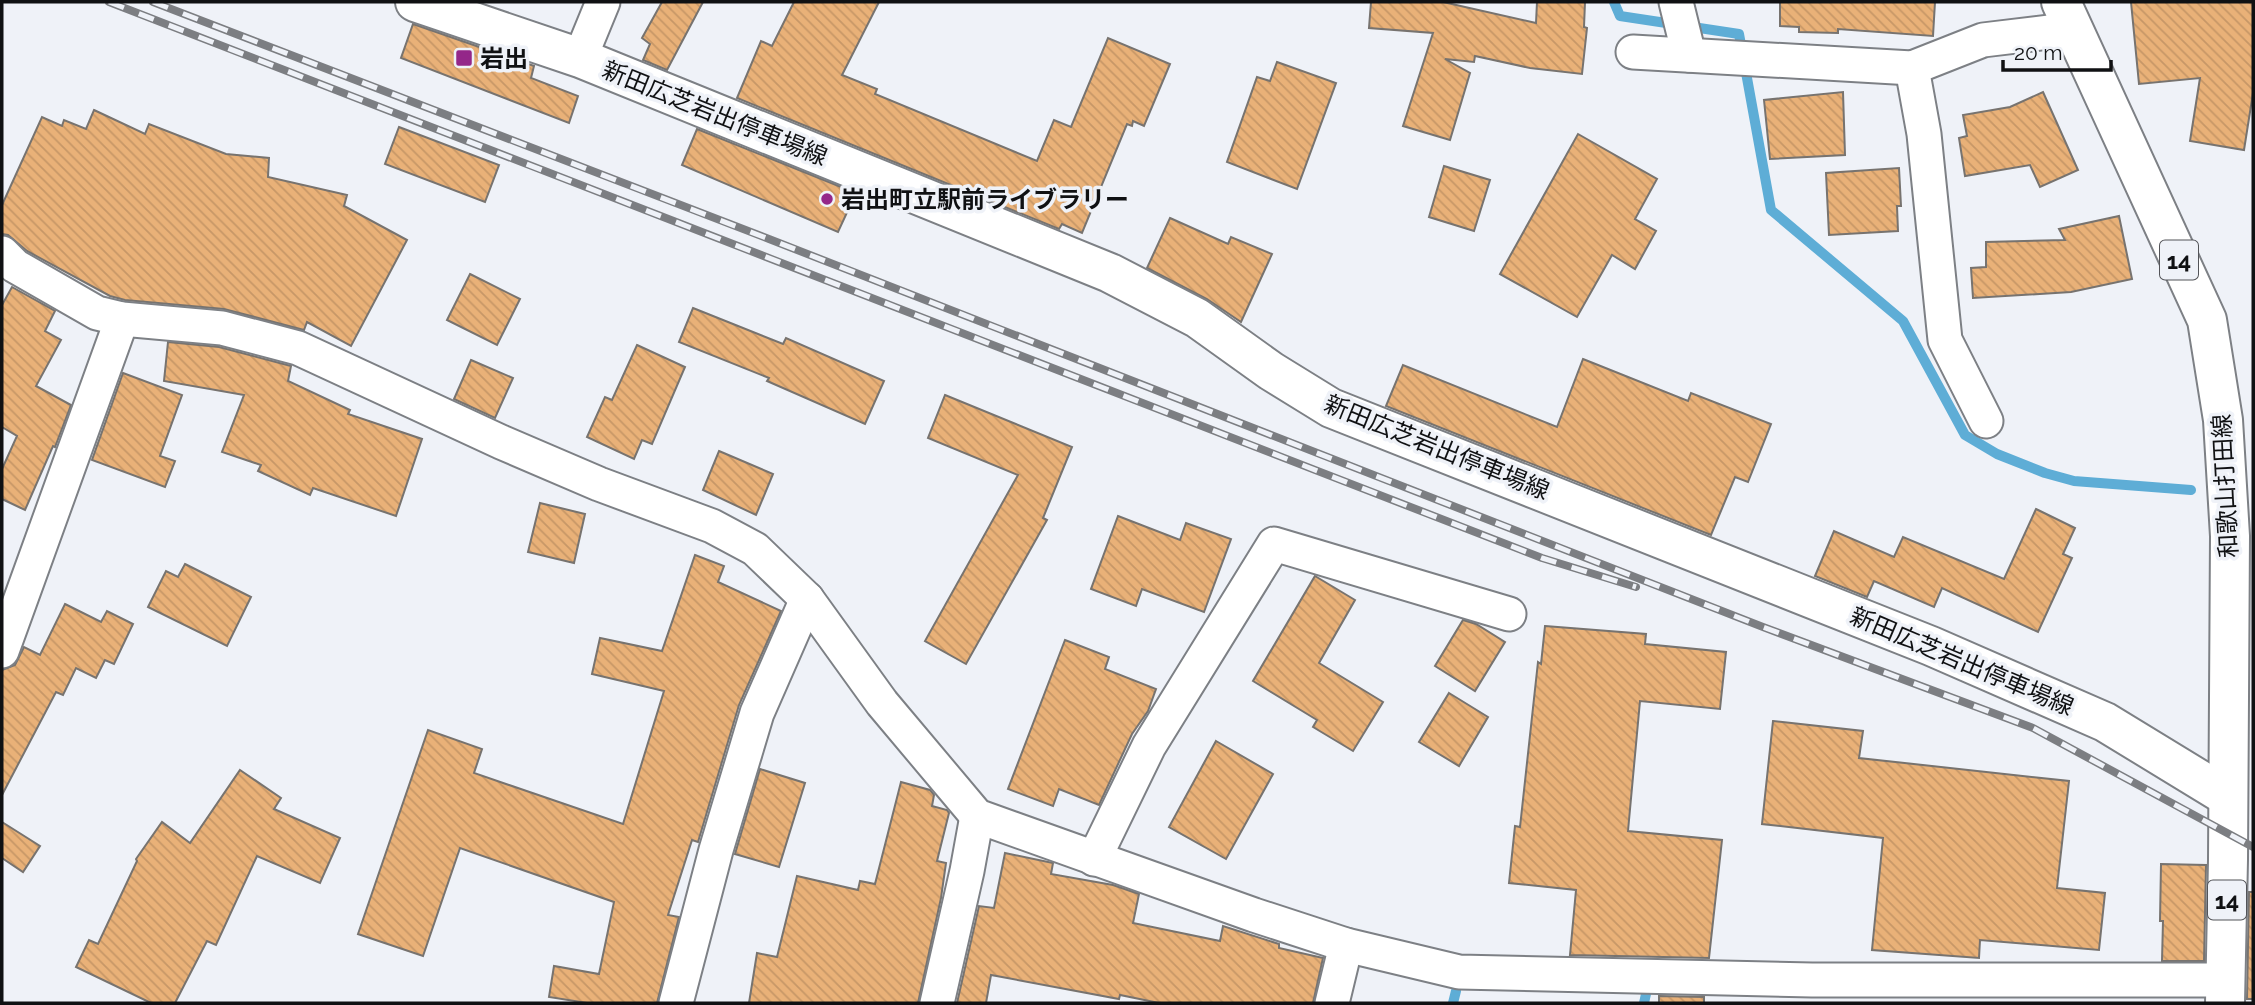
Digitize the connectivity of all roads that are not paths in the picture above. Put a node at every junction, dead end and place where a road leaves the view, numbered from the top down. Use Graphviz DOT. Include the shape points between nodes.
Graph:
graph roads {
  1 [pos="415,2"];
  2 [pos="603,2"];
  3 [pos="1676,2"];
  4 [pos="2068,15"];
  5 [pos="1633,52"];
  6 [pos="1689,55"];
  7 [pos="580,58"];
  8 [pos="1912,68"];
  9 [pos="2,253"];
  10 [pos="122,319"];
  11 [pos="1986,421"];
  12 [pos="2242,538"];
  13 [pos="807,599"];
  14 [pos="1509,614"];
  15 [pos="2,651"];
  16 [pos="2241,805"];
  17 [pos="977,816"];
  18 [pos="1094,859"];
  19 [pos="1346,945"];
  20 [pos="2225,992"];
  21 [pos="676,1003"];
  22 [pos="937,1003"];
  23 [pos="1332,1003"];
  1 -- 7 [label="main road, 新田広芝岩出停車場線"];
  2 -- 7 [label="street"];
  3 -- 6 [label="street"];
  4 -- 8 [label="street" via="1983,40"];
  4 -- 12 [label="main road, 和歌山打田線 / 14" via="2207,320"];
  5 -- 6 [label="street"];
  6 -- 8 [label="street"];
  7 -- 16 [label="main road, 新田広芝岩出停車場線" via="1110,274 1197,318 1331,408 1931,646 2105,722"];
  8 -- 11 [label="street" via="1924,134 1945,340"];
  9 -- 10 [label="street" via="15,266 97,313"];
  10 -- 13 [label="street" via="222,328 298,348 599,484 712,526 755,549"];
  10 -- 15 [label="street"];
  12 -- 16 [label="main road, 和歌山打田線 / 14"];
  13 -- 17 [label="street" via="882,703"];
  13 -- 21 [label="street" via="757,713"];
  14 -- 18 [label="street" via="1274,544 1149,746"];
  16 -- 20 [label="main road, 和歌山打田線 / 14"];
  17 -- 18 [label="street"];
  17 -- 22 [label="street"];
  18 -- 19 [label="street"];
  19 -- 20 [label="street" via="1459,972"];
  19 -- 23 [label="street"];
}
